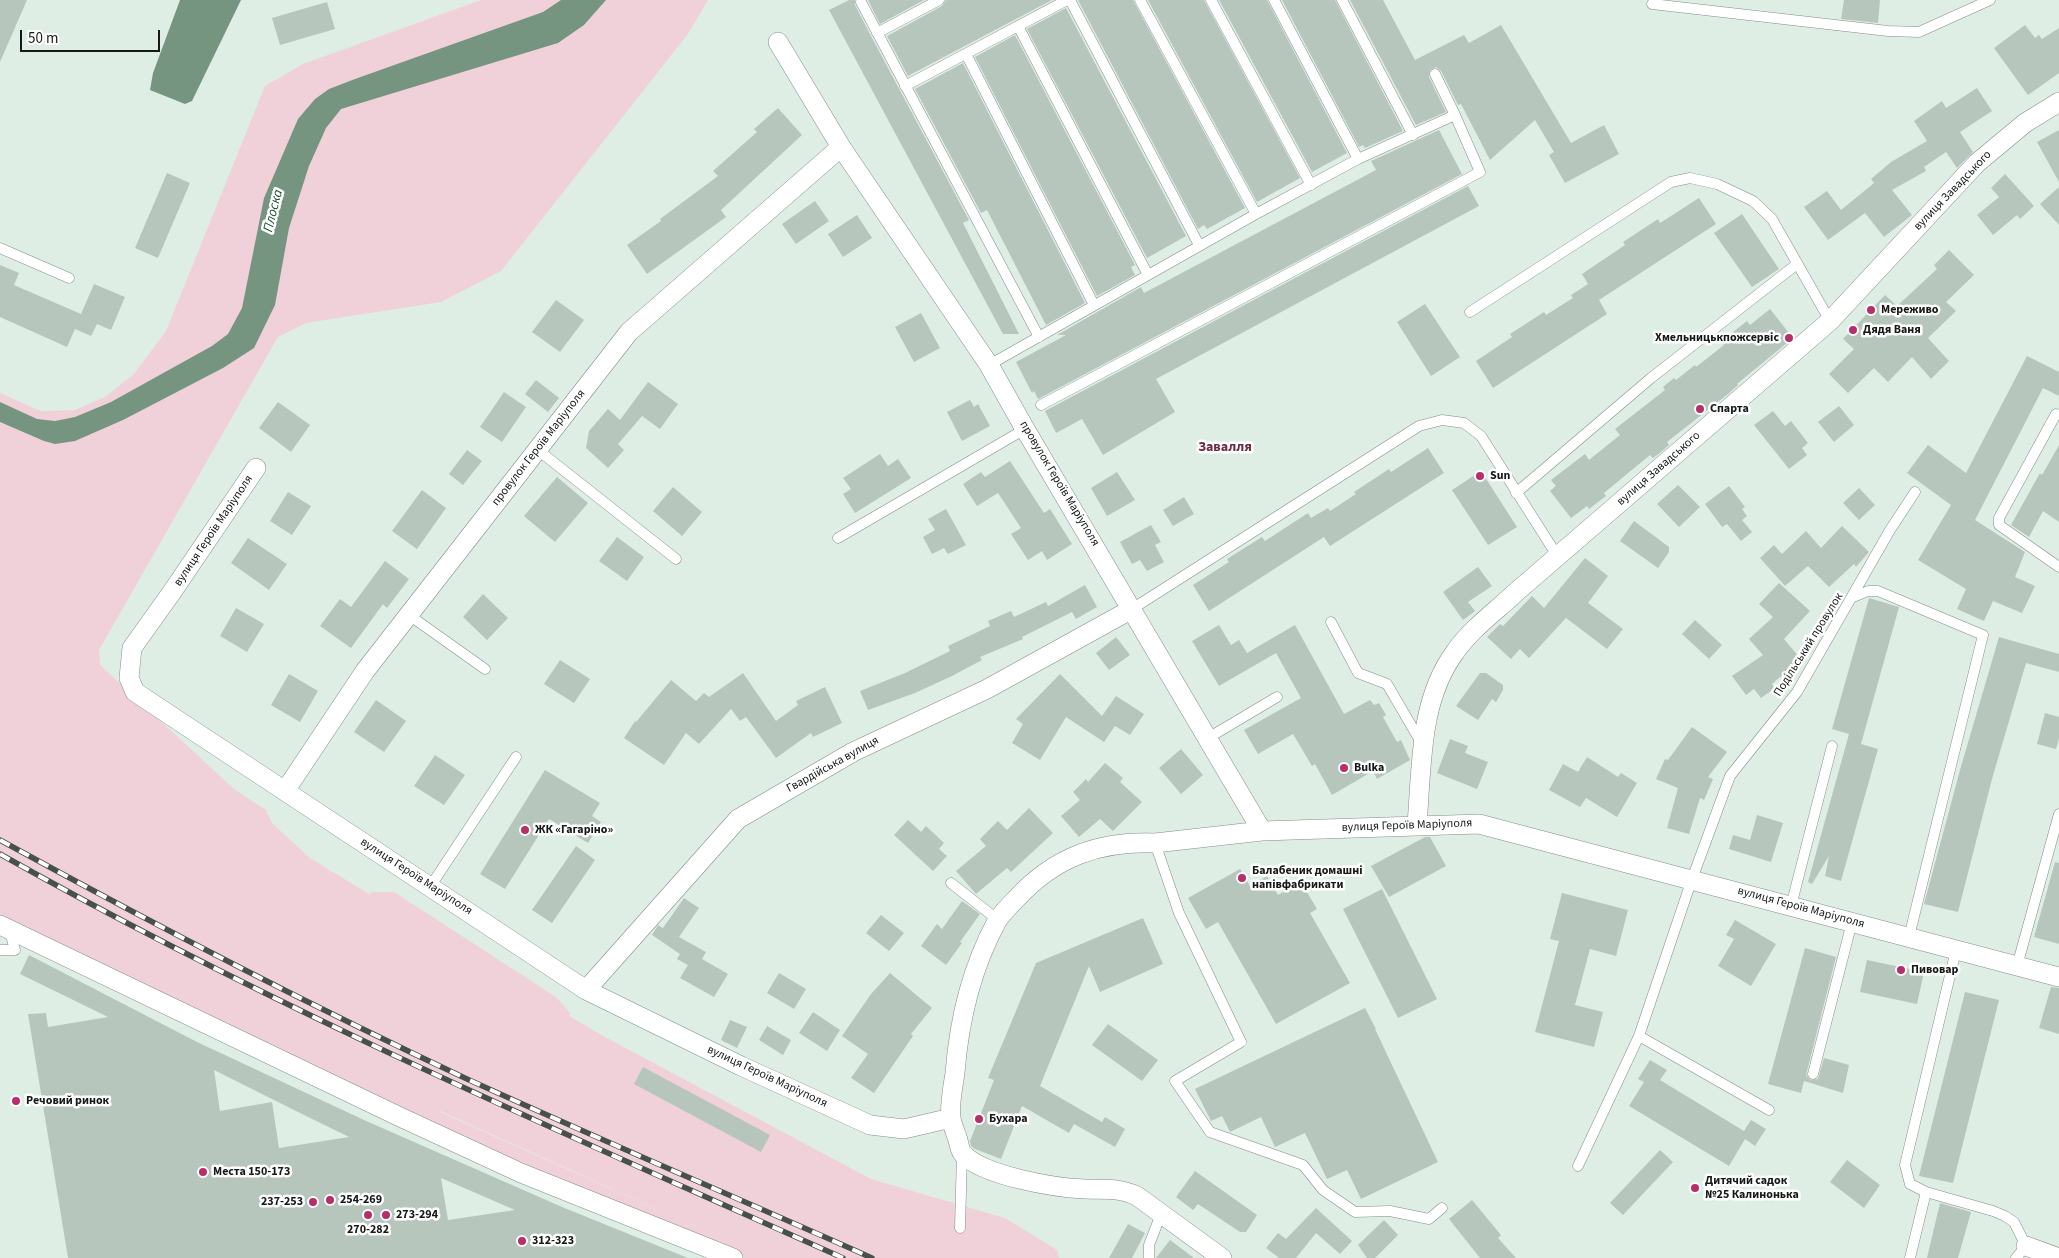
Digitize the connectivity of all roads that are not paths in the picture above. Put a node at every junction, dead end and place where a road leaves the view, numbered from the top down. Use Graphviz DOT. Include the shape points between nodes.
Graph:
graph roads {
  1 [pos="938,0"];
  2 [pos="1068,0"];
  3 [pos="1140,0"];
  4 [pos="1210,0"];
  5 [pos="1274,0"];
  6 [pos="1342,0"];
  7 [pos="1990,0"];
  8 [pos="861,2"];
  9 [pos="1652,4"];
  10 [pos="1018,26"];
  11 [pos="877,33"];
  12 [pos="778,42"];
  13 [pos="966,54"];
  14 [pos="1435,74"];
  15 [pos="905,86"];
  16 [pos="2059,102"];
  17 [pos="1455,115"];
  18 [pos="1413,135"];
  19 [pos="841,147"];
  20 [pos="1358,159"];
  21 [pos="1310,185"];
  22 [pos="1256,214"];
  23 [pos="1199,245"];
  24 [pos="0,248"];
  25 [pos="1797,264"];
  26 [pos="1148,275"];
  27 [pos="69,278"];
  28 [pos="1094,305"];
  29 [pos="1470,312"];
  30 [pos="1830,321"];
  31 [pos="1039,337"];
  32 [pos="990,365"];
  33 [pos="1041,405"];
  34 [pos="2056,414"];
  35 [pos="1025,429"];
  36 [pos="538,450"];
  37 [pos="256,468"];
  38 [pos="1915,492"];
  39 [pos="1516,493"];
  40 [pos="838,538"];
  41 [pos="1558,557"];
  42 [pos="676,559"];
  43 [pos="2059,567"];
  44 [pos="1852,598"];
  45 [pos="1132,609"];
  46 [pos="409,615"];
  47 [pos="1331,622"];
  48 [pos="485,669"];
  49 [pos="1277,697"];
  50 [pos="1208,738"];
  51 [pos="1832,746"];
  52 [pos="1424,747"];
  53 [pos="516,757"];
  54 [pos="285,791"];
  55 [pos="2059,814"];
  56 [pos="1417,824"];
  57 [pos="1262,831"];
  58 [pos="1156,843"];
  59 [pos="1692,879"];
  60 [pos="951,882"];
  61 [pos="430,887"];
  62 [pos="1791,906"];
  63 [pos="998,920"];
  64 [pos="1852,922"];
  65 [pos="5,928"];
  66 [pos="1909,937"];
  67 [pos="0,950"];
  68 [pos="1956,950"];
  69 [pos="2017,966"];
  70 [pos="2059,977"];
  71 [pos="586,990"];
  72 [pos="1640,1036"];
  73 [pos="1813,1074"];
  74 [pos="1769,1110"];
  75 [pos="951,1118"];
  76 [pos="962,1153"];
  77 [pos="1578,1166"];
  78 [pos="1926,1192"];
  79 [pos="1442,1208"];
  80 [pos="1161,1214"];
  81 [pos="960,1228"];
  82 [pos="2021,1252"];
  83 [pos="733,1258"];
  84 [pos="1149,1258"];
  85 [pos="1222,1258"];
  86 [pos="1910,1258"];
  87 [pos="2059,1258"];
  1 -- 11 [label="lane"];
  2 -- 10 [label="lane"];
  2 -- 23 [label="lane"];
  3 -- 22 [label="lane"];
  4 -- 21 [label="lane"];
  5 -- 20 [label="lane"];
  6 -- 18 [label="lane"];
  7 -- 9 [label="lane" via="1919,32"];
  8 -- 11 [label="lane"];
  10 -- 13 [label="lane"];
  10 -- 26 [label="lane"];
  11 -- 15 [label="lane"];
  12 -- 19 [label="street, провулок Героїв Маріуполя"];
  13 -- 15 [label="lane"];
  13 -- 28 [label="lane"];
  14 -- 17 [label="lane"];
  15 -- 31 [label="lane"];
  16 -- 30 [label="street, вулиця Завадського" via="2025,123 1977,163"];
  17 -- 18 [label="lane"];
  17 -- 33 [label="lane" via="1480,172"];
  18 -- 20 [label="lane"];
  19 -- 32 [label="street, провулок Героїв Маріуполя"];
  19 -- 36 [label="street, провулок Героїв Маріуполя" via="629,332"];
  20 -- 21 [label="lane"];
  21 -- 22 [label="lane"];
  22 -- 23 [label="lane"];
  23 -- 26 [label="lane"];
  24 -- 27 [label="lane"];
  25 -- 29 [label="lane" via="1772,219 1753,200 1717,184 1690,178 1671,182"];
  25 -- 30 [label="lane"];
  25 -- 39 [label="lane" via="1651,378"];
  26 -- 28 [label="lane"];
  28 -- 31 [label="lane"];
  30 -- 41 [label="street, вулиця Завадського"];
  31 -- 32 [label="lane"];
  32 -- 35 [label="street, провулок Героїв Маріуполя"];
  34 -- 43 [label="lane" via="1999,518 2000,525"];
  35 -- 40 [label="lane"];
  35 -- 45 [label="street, провулок Героїв Маріуполя"];
  36 -- 42 [label="lane"];
  36 -- 46 [label="street, провулок Героїв Маріуполя"];
  37 -- 54 [label="street, вулиця Героїв Маріуполя" via="132,648 129,678 135,692"];
  38 -- 44 [label="lane"];
  39 -- 41 [label="lane"];
  39 -- 45 [label="lane" via="1481,436 1464,423 1442,420 1419,426"];
  41 -- 52 [label="street, вулиця Завадського" via="1474,630 1455,652 1432,696"];
  44 -- 59 [label="lane, Подільський провулок" via="1797,692 1730,776"];
  44 -- 66 [label="lane, Подільський провулок" via="1868,591 1878,591 1983,635"];
  45 -- 50 [label="street, провулок Героїв Маріуполя"];
  45 -- 71 [label="street, Гвардійська вулиця" via="987,689 853,752 738,819"];
  46 -- 48 [label="lane"];
  46 -- 54 [label="street, провулок Героїв Маріуполя" via="365,671"];
  47 -- 52 [label="lane" via="1358,673 1387,684"];
  49 -- 50 [label="lane"];
  50 -- 57 [label="street, провулок Героїв Маріуполя"];
  51 -- 62 [label="lane"];
  52 -- 56 [label="street, вулиця Завадського"];
  53 -- 61 [label="lane"];
  54 -- 61 [label="street, вулиця Героїв Маріуполя"];
  55 -- 69 [label="lane"];
  56 -- 57 [label="street, вулиця Героїв Маріуполя"];
  56 -- 59 [label="street, вулиця Героїв Маріуполя" via="1487,825"];
  57 -- 58 [label="street, вулиця Героїв Маріуполя"];
  58 -- 63 [label="street, вулиця Героїв Маріуполя" via="1109,846 1065,860 1034,880"];
  58 -- 79 [label="lane" via="1179,913 1241,1042 1175,1081 1210,1132 1303,1165 1323,1190 1355,1212 1390,1211 1429,1219"];
  59 -- 62 [label="street, вулиця Героїв Маріуполя"];
  59 -- 72 [label="lane, Подільський провулок"];
  60 -- 63 [label="lane"];
  61 -- 71 [label="street, вулиця Героїв Маріуполя"];
  62 -- 64 [label="street, вулиця Героїв Маріуполя"];
  63 -- 75 [label="street, вулиця Героїв Маріуполя" via="969,992 958,1041"];
  64 -- 66 [label="street, вулиця Героїв Маріуполя"];
  64 -- 73 [label="lane"];
  65 -- 67 [label="lane" via="15,950"];
  65 -- 83 [label="street" via="521,1173"];
  66 -- 68 [label="street, вулиця Героїв Маріуполя"];
  68 -- 69 [label="street, вулиця Героїв Маріуполя"];
  68 -- 78 [label="lane" via="1905,1165 1910,1184"];
  69 -- 70 [label="street, вулиця Героїв Маріуполя"];
  71 -- 75 [label="street, вулиця Героїв Маріуполя" via="741,1066 870,1124 904,1129"];
  72 -- 74 [label="lane"];
  72 -- 77 [label="lane, Подільський провулок"];
  75 -- 76 [label="street, вулиця Героїв Маріуполя"];
  76 -- 80 [label="street" via="979,1165 1005,1175 1047,1185 1085,1190 1124,1190"];
  76 -- 81 [label="lane"];
  78 -- 82 [label="lane" via="2005,1216 2014,1222"];
  78 -- 86 [label="lane"];
  80 -- 84 [label="lane" via="1149,1245"];
  80 -- 85 [label="street"];
  82 -- 87 [label="street"];
}
